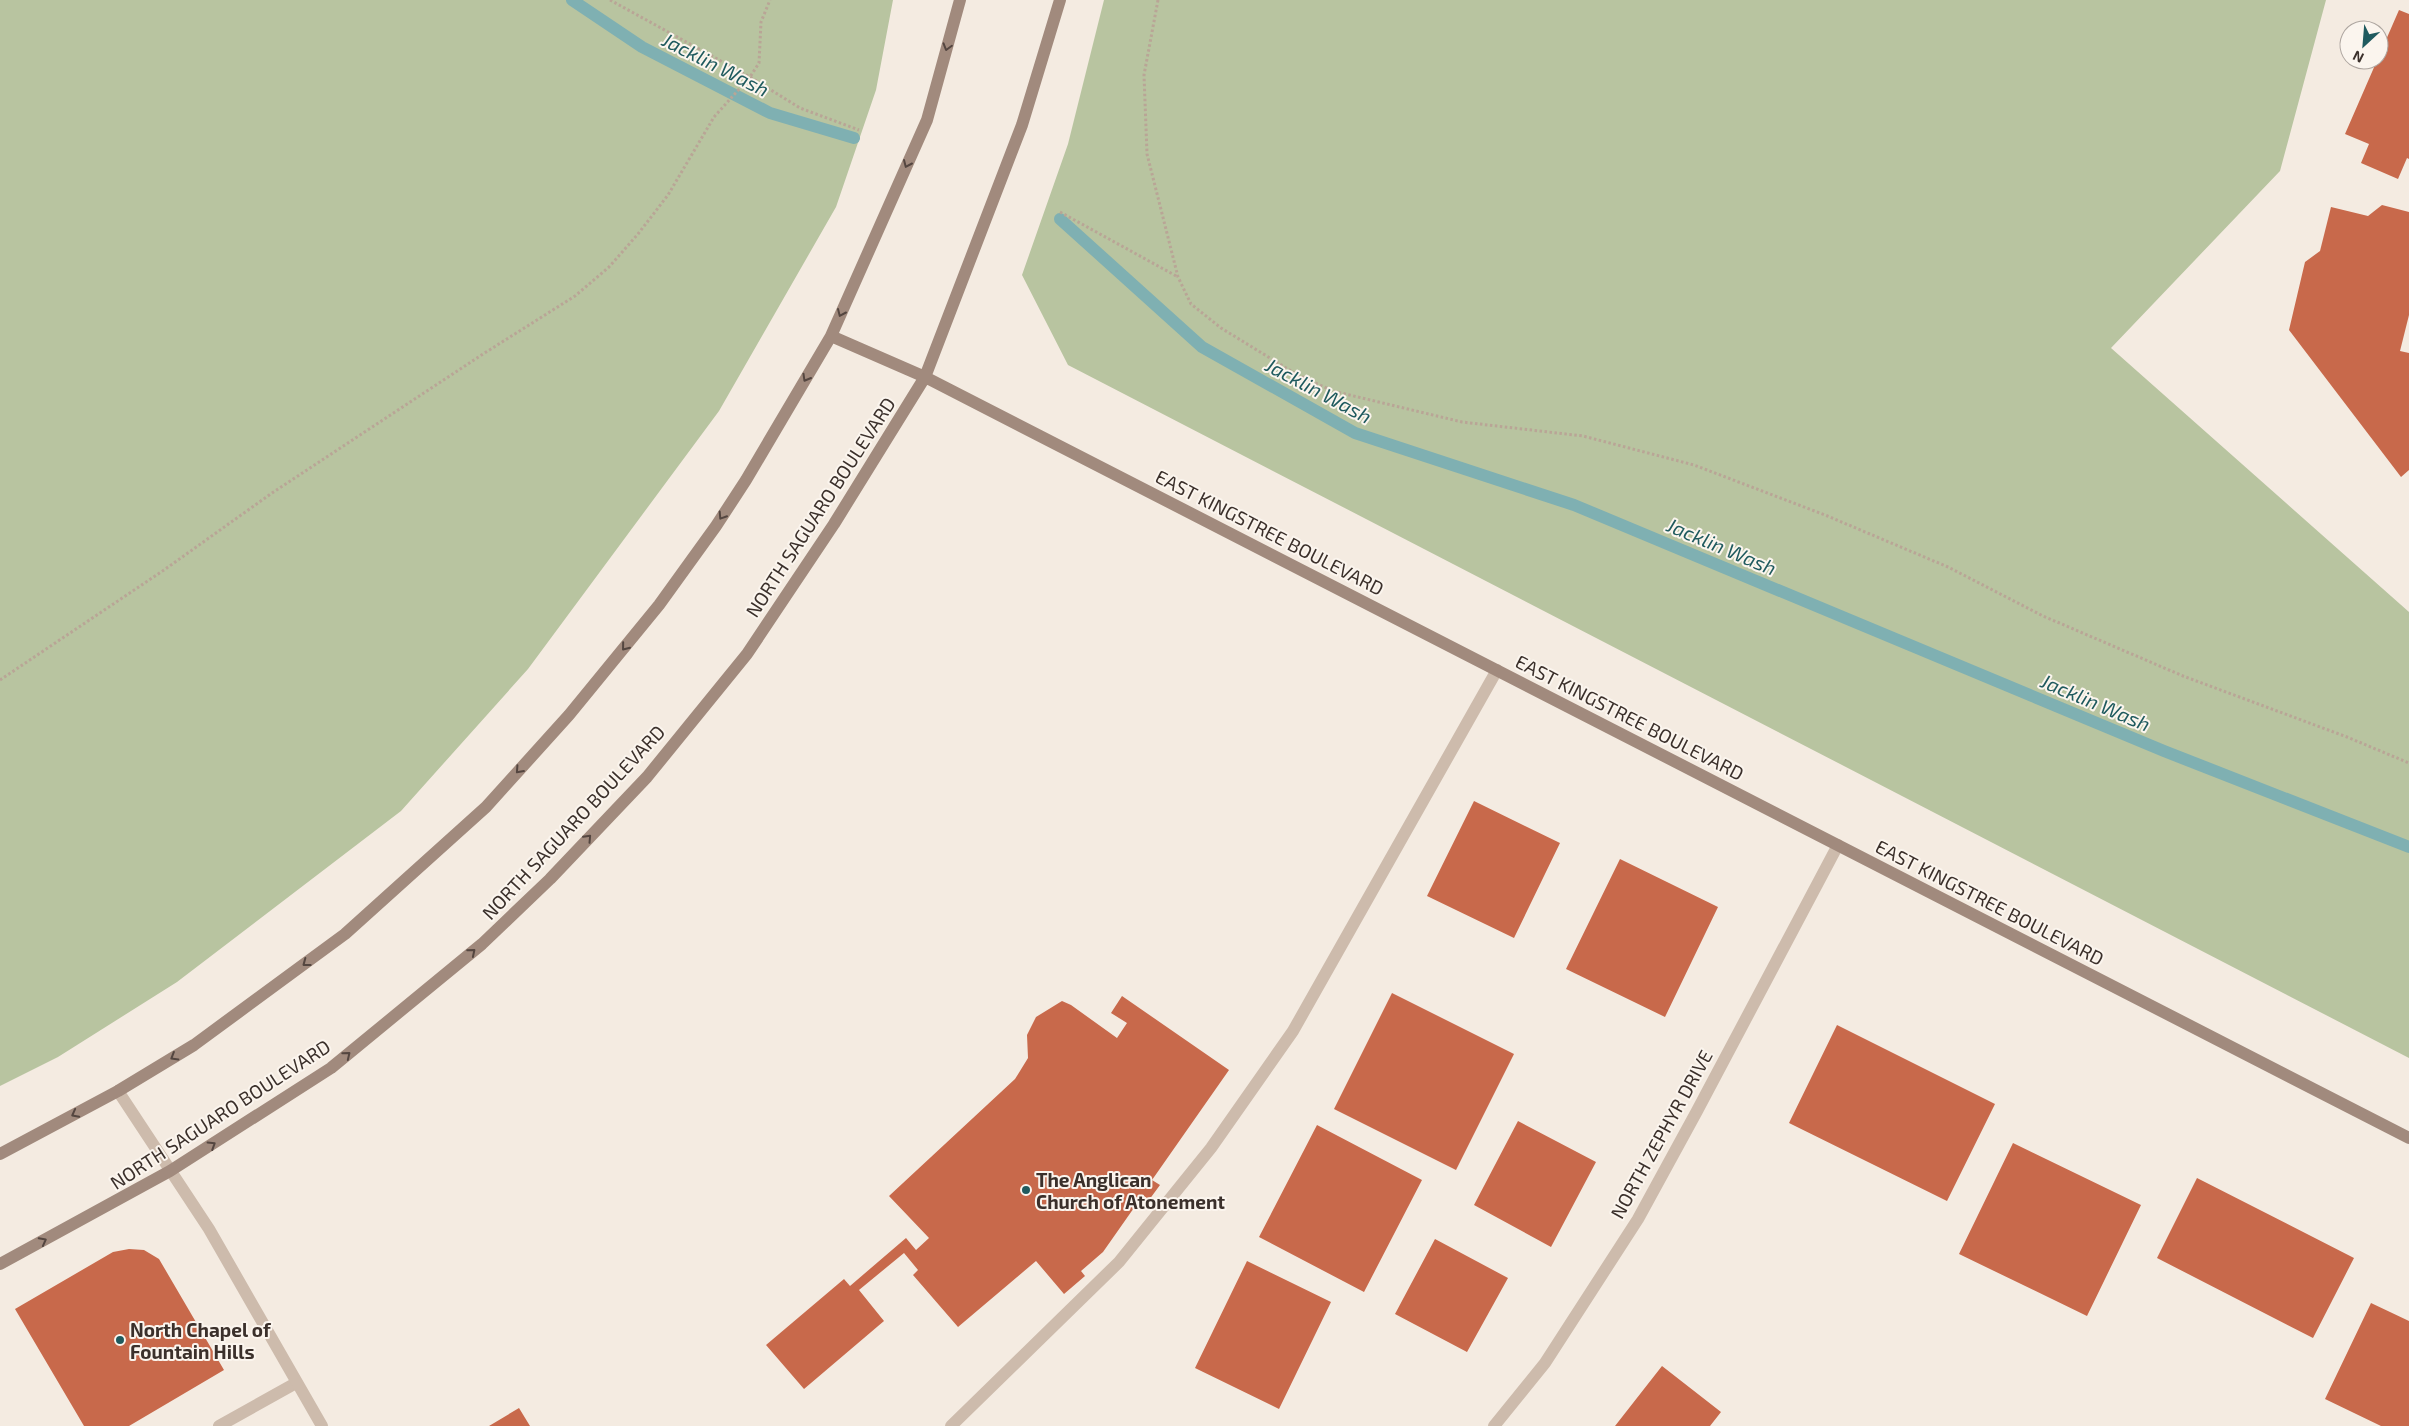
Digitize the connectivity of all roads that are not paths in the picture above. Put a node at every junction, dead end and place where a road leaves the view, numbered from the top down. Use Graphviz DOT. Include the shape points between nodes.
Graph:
graph roads {
  1 [pos="960,0"];
  2 [pos="1060,0"];
  3 [pos="831,336"];
  4 [pos="925,377"];
  5 [pos="1497,670"];
  6 [pos="1838,846"];
  7 [pos="118,1091"];
  8 [pos="2409,1138"];
  9 [pos="0,1154"];
  10 [pos="170,1171"];
  11 [pos="0,1264"];
  12 [pos="296,1383"];
  13 [pos="219,1426"];
  14 [pos="322,1426"];
  15 [pos="951,1426"];
  16 [pos="1494,1426"];
  1 -- 3 [label="main road, one-way" via="927,120"];
  2 -- 4 [label="main road, NORTH SAGUARO BOULEVARD" via="1022,125"];
  3 -- 4 [label="main road, EAST KINGSTREE BOULEVARD"];
  3 -- 7 [label="main road, one-way" via="746,480 659,605 569,715 486,807 345,934 194,1045"];
  4 -- 5 [label="main road, EAST KINGSTREE BOULEVARD"];
  10 -- 4 [label="main road, NORTH SAGUARO BOULEVARD, one-way" via="331,1068 482,944 647,777 747,654 834,524"];
  5 -- 6 [label="main road, EAST KINGSTREE BOULEVARD"];
  5 -- 15 [label="street" via="1293,1031 1211,1148 1119,1262"];
  6 -- 8 [label="main road, EAST KINGSTREE BOULEVARD"];
  6 -- 16 [label="street, NORTH ZEPHYR DRIVE" via="1638,1219 1545,1363"];
  7 -- 9 [label="main road, one-way"];
  7 -- 10 [label="street"];
  11 -- 10 [label="main road, NORTH SAGUARO BOULEVARD, one-way"];
  10 -- 12 [label="street" via="209,1229"];
  12 -- 13 [label="street"];
  12 -- 14 [label="street"];
}
